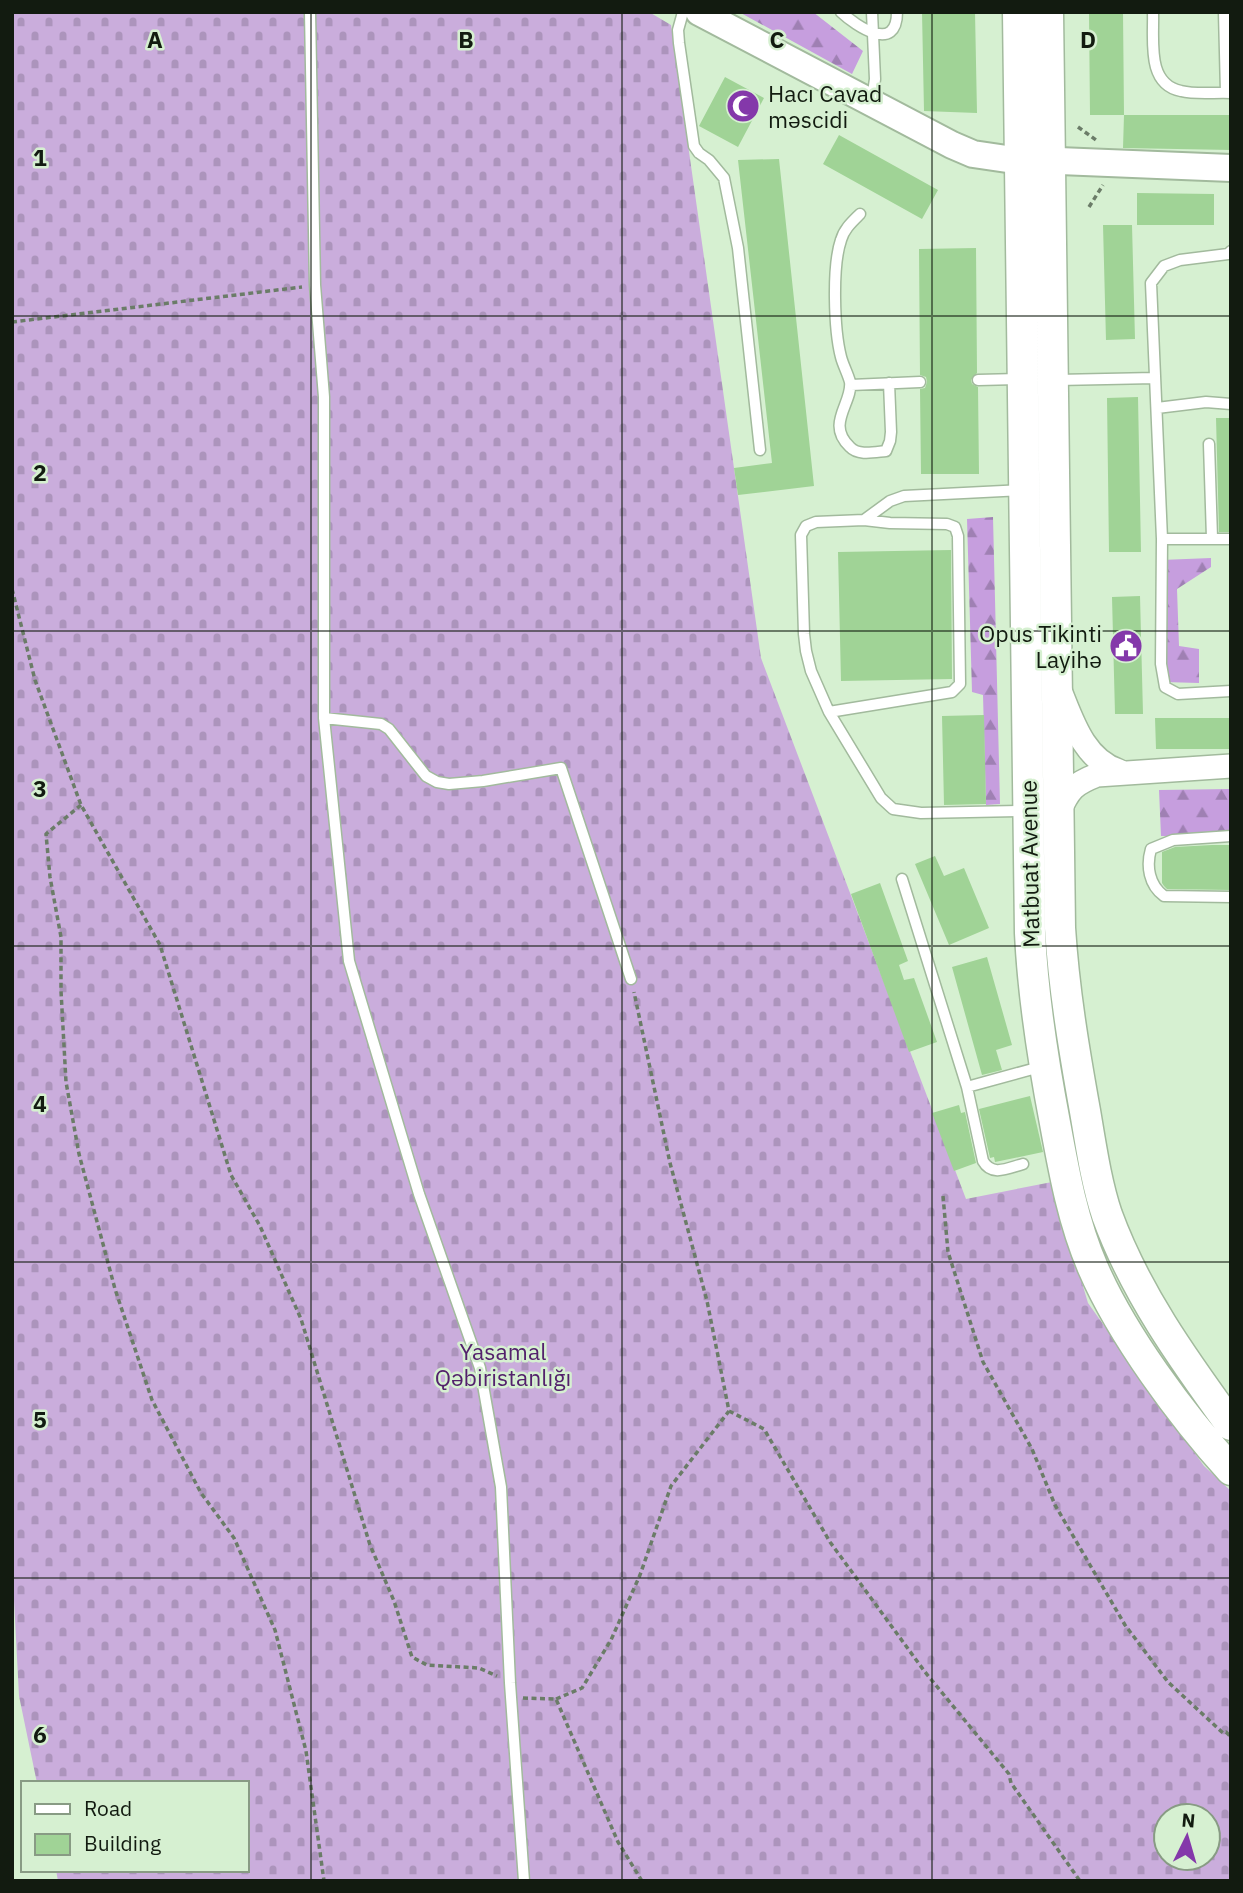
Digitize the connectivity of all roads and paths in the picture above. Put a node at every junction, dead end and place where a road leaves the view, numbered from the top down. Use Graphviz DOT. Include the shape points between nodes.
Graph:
graph roads {
  1 [pos="310,12"];
  2 [pos="683,12"];
  3 [pos="699,12"];
  4 [pos="841,12"];
  5 [pos="872,12"];
  6 [pos="897,12"];
  7 [pos="1018,12"];
  8 [pos="1048,12"];
  9 [pos="1153,12"];
  10 [pos="1224,12"];
  11 [pos="873,35"];
  12 [pos="1228,93"];
  13 [pos="871,103"];
  14 [pos="1064,126"];
  15 [pos="1009,159"];
  16 [pos="1051,161"];
  17 [pos="1105,162"];
  18 [pos="1231,168"];
  19 [pos="1089,207"];
  20 [pos="860,214"];
  21 [pos="1231,251"];
  22 [pos="315,285"];
  23 [pos="12,322"];
  24 [pos="1023,378"];
  25 [pos="1155,379"];
  26 [pos="978,380"];
  27 [pos="1053,380"];
  28 [pos="920,382"];
  29 [pos="889,383"];
  30 [pos="850,385"];
  31 [pos="1231,404"];
  32 [pos="1157,408"];
  33 [pos="1209,444"];
  34 [pos="760,450"];
  35 [pos="1024,490"];
  36 [pos="864,520"];
  37 [pos="1212,538"];
  38 [pos="1163,539"];
  39 [pos="1231,539"];
  40 [pos="12,589"];
  41 [pos="1056,680"];
  42 [pos="1231,691"];
  43 [pos="829,712"];
  44 [pos="324,719"];
  45 [pos="1231,766"];
  46 [pos="1119,771"];
  47 [pos="81,806"];
  48 [pos="1028,811"];
  49 [pos="1059,812"];
  50 [pos="1231,836"];
  51 [pos="902,879"];
  52 [pos="1231,897"];
  53 [pos="631,979"];
  54 [pos="1044,1066"];
  55 [pos="967,1087"];
  56 [pos="1023,1164"];
  57 [pos="943,1196"];
  58 [pos="729,1410"];
  59 [pos="1231,1425"];
  60 [pos="1231,1471"];
  61 [pos="510,1683"];
  62 [pos="510,1697"];
  63 [pos="556,1699"];
  64 [pos="1231,1737"];
  65 [pos="324,1881"];
  66 [pos="524,1881"];
  67 [pos="642,1881"];
  68 [pos="1080,1881"];
  1 -- 22 [label="lane"];
  2 -- 34 [label="lane" via="679,43 694,146 724,178 738,248"];
  3 -- 13 [label="main road"];
  4 -- 11 [label="lane"];
  5 -- 11 [label="lane"];
  6 -- 11 [label="lane" via="892,29"];
  7 -- 15 [label="main road, Matbuat Avenue" via="1020,126"];
  8 -- 14 [label="main road"];
  9 -- 12 [label="lane" via="1155,69 1164,84 1181,91"];
  10 -- 12 [label="lane"];
  11 -- 13 [label="lane"];
  13 -- 15 [label="main road" via="962,150"];
  14 -- 16 [label="main road, Matbuat Avenue"];
  14 -- 17 [label="path"];
  15 -- 16 [label="main road"];
  15 -- 24 [label="main road, Matbuat Avenue" via="1020,207"];
  16 -- 17 [label="main road"];
  16 -- 27 [label="main road, Matbuat Avenue"];
  17 -- 18 [label="main road"];
  17 -- 19 [label="path"];
  20 -- 30 [label="lane" via="840,242 836,277 839,344"];
  21 -- 25 [label="lane" via="1164,266 1151,283"];
  22 -- 23 [label="path"];
  22 -- 44 [label="lane" via="324,397"];
  24 -- 26 [label="lane"];
  24 -- 35 [label="main road, Matbuat Avenue"];
  25 -- 27 [label="lane"];
  25 -- 32 [label="lane"];
  27 -- 41 [label="main road, Matbuat Avenue"];
  28 -- 29 [label="lane"];
  29 -- 30 [label="lane"];
  29 -- 30 [label="lane" via="891,442 886,451 871,453 848,446 840,429"];
  31 -- 32 [label="lane"];
  32 -- 38 [label="lane"];
  33 -- 37 [label="lane"];
  35 -- 36 [label="lane" via="904,496"];
  35 -- 48 [label="main road, Matbuat Avenue"];
  36 -- 43 [label="lane" via="816,522 806,526 801,535 806,651"];
  36 -- 43 [label="lane" via="954,527 958,536 960,684 952,692"];
  37 -- 38 [label="lane"];
  37 -- 39 [label="lane"];
  38 -- 42 [label="lane" via="1161,664 1165,687 1178,694"];
  40 -- 47 [label="path" via="35,680"];
  41 -- 46 [label="street" via="1086,746 1100,763"];
  41 -- 49 [label="main road, Matbuat Avenue"];
  43 -- 48 [label="lane" via="881,798 893,809 921,813"];
  44 -- 53 [label="lane" via="381,724 426,776 442,783 483,781 557,766 563,769"];
  44 -- 61 [label="lane" via="349,961 419,1194 480,1368 501,1487"];
  45 -- 46 [label="street"];
  46 -- 49 [label="street" via="1078,782"];
  47 -- 61 [label="path" via="160,945 231,1175 260,1226 301,1319 370,1545 412,1657 427,1665 479,1668"];
  47 -- 65 [label="path" via="46,834 61,937 66,1082 79,1154 115,1289 152,1399 201,1493 234,1538 275,1630 306,1751"];
  48 -- 54 [label="main road, Matbuat Avenue" via="1032,988"];
  49 -- 59 [label="main road, Matbuat Avenue" via="1063,981 1107,1213 1154,1313"];
  50 -- 52 [label="lane" via="1173,840 1151,849 1149,857 1151,879 1164,895"];
  51 -- 55 [label="lane"];
  53 -- 58 [label="path" via="670,1164 708,1301"];
  54 -- 55 [label="lane"];
  54 -- 60 [label="main road, Matbuat Avenue" via="1077,1226 1093,1268 1127,1331"];
  55 -- 56 [label="lane" via="987,1168 994,1171"];
  57 -- 64 [label="path" via="948,1252 983,1362 1032,1449 1055,1505 1119,1614 1168,1682"];
  58 -- 63 [label="path" via="670,1486 640,1575 611,1640 582,1688"];
  58 -- 68 [label="path" via="764,1429 830,1542 925,1672 1009,1774"];
  61 -- 62 [label="lane"];
  62 -- 63 [label="path"];
  62 -- 66 [label="lane"];
  63 -- 67 [label="path" via="618,1842"];
}
